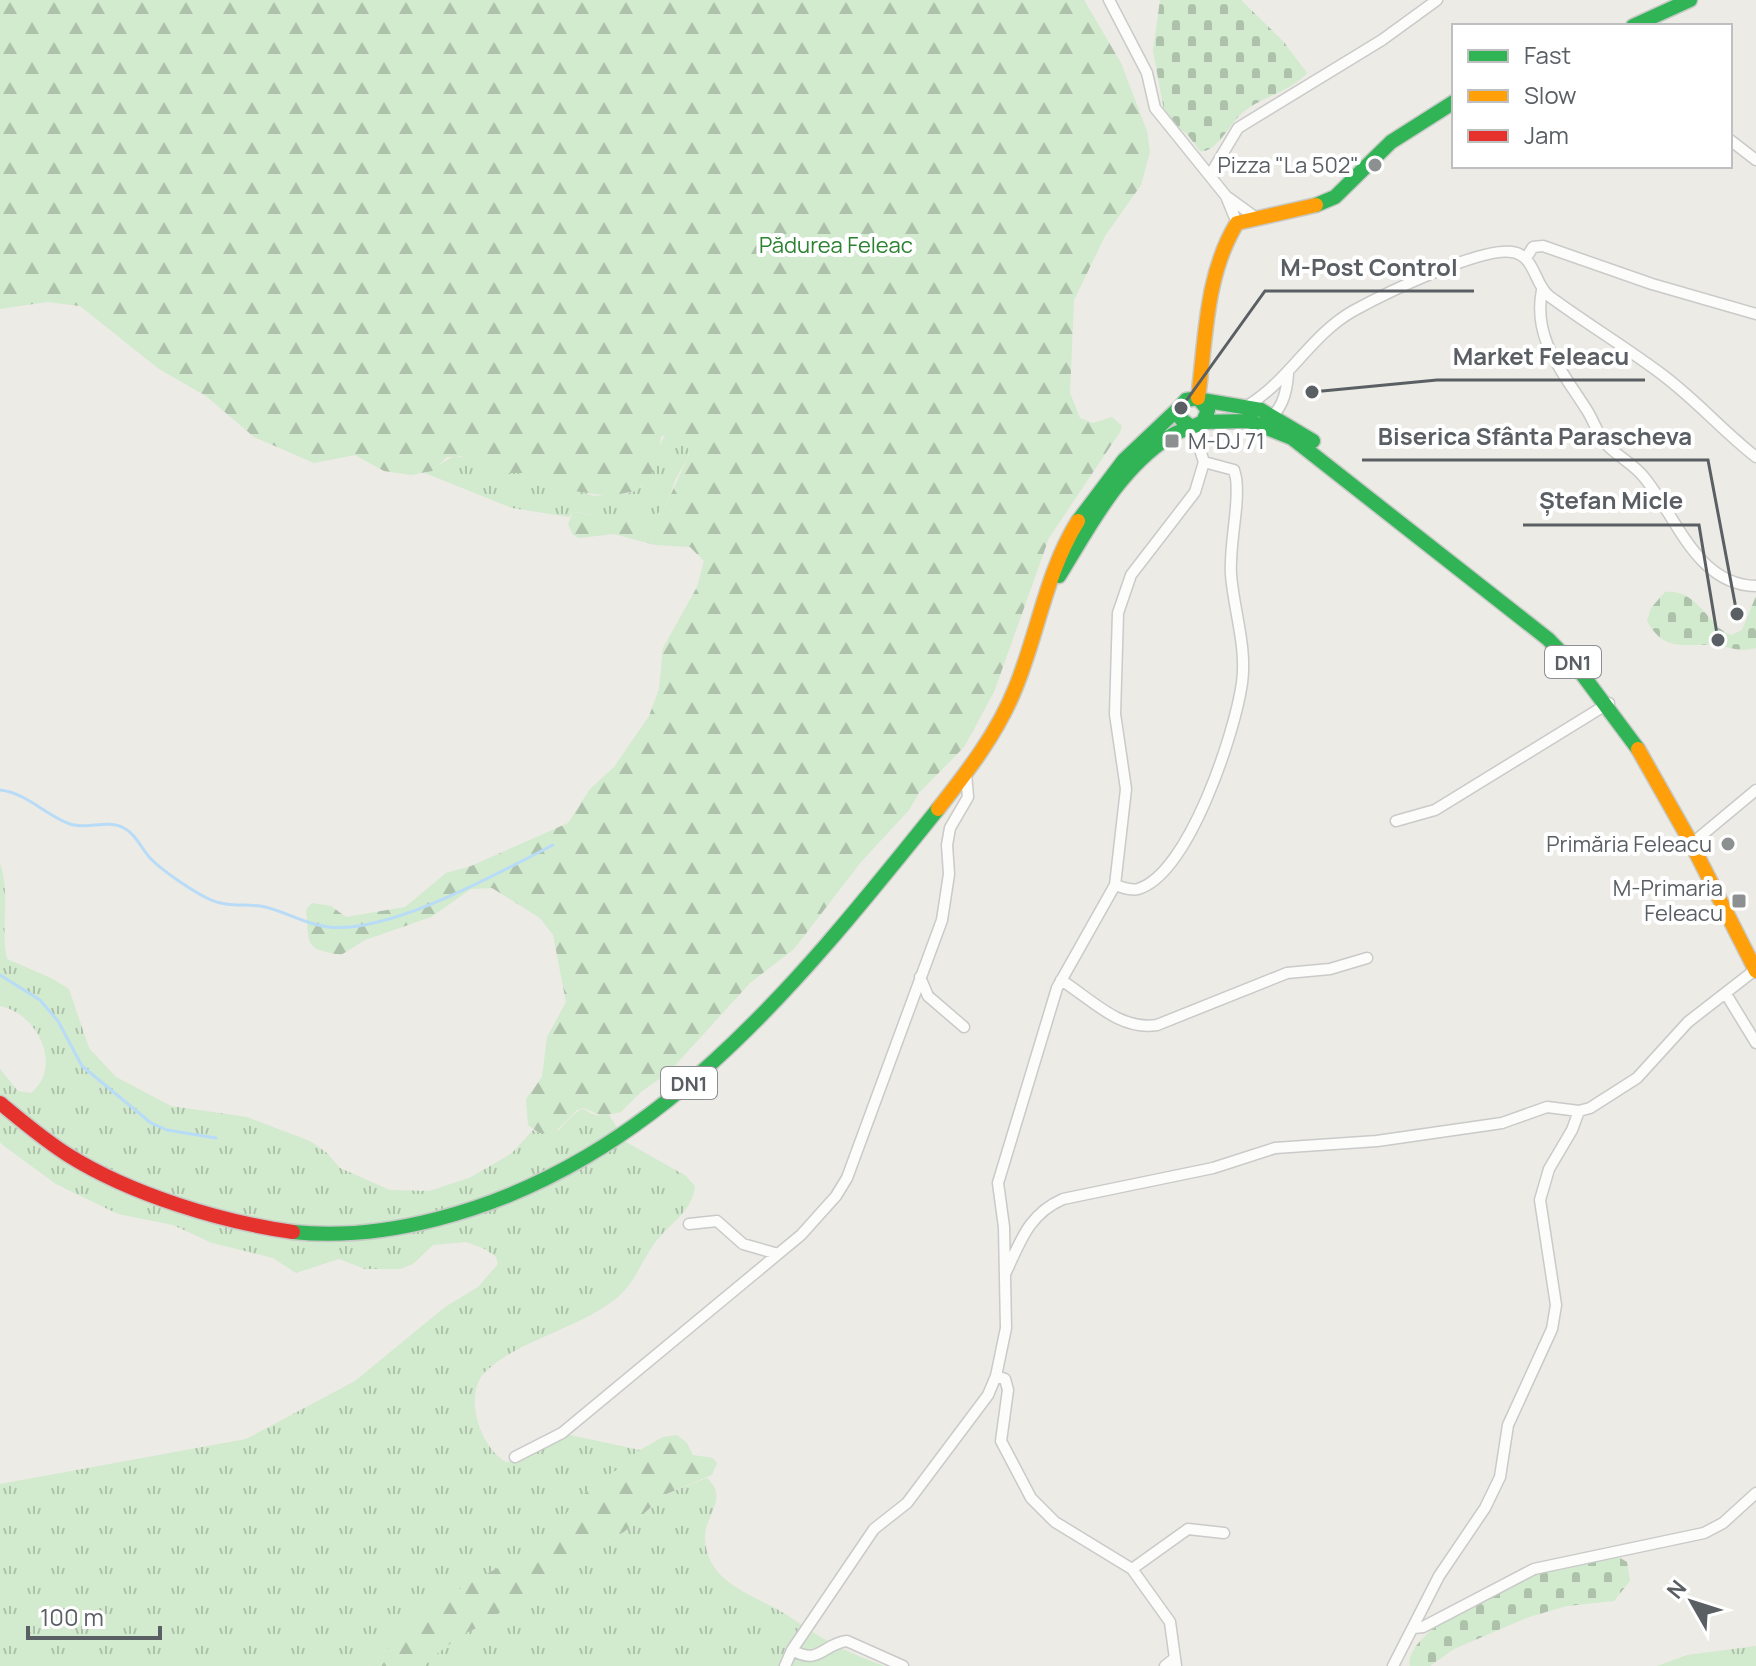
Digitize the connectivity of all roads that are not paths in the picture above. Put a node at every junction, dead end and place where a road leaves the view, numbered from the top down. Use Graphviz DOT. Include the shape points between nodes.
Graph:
graph roads {
  1 [pos="1109,0"];
  2 [pos="1437,0"];
  3 [pos="1690,0"];
  4 [pos="1637,24"];
  5 [pos="1452,103"];
  6 [pos="1732,142"];
  7 [pos="1756,160"];
  8 [pos="1210,175"];
  9 [pos="1226,196"];
  10 [pos="1255,217"];
  11 [pos="1237,223"];
  12 [pos="1526,258"];
  13 [pos="1542,290"];
  14 [pos="1756,314"];
  15 [pos="1288,374"];
  16 [pos="1200,399"];
  17 [pos="1250,404"];
  18 [pos="1180,407"];
  19 [pos="1276,413"];
  20 [pos="1261,421"];
  21 [pos="1197,424"];
  22 [pos="1756,457"];
  23 [pos="1204,462"];
  24 [pos="1050,586"];
  25 [pos="1756,586"];
  26 [pos="1609,703"];
  27 [pos="965,771"];
  28 [pos="1756,790"];
  29 [pos="1396,821"];
  30 [pos="1696,840"];
  31 [pos="1115,885"];
  32 [pos="1756,953"];
  33 [pos="1367,958"];
  34 [pos="1756,970"];
  35 [pos="920,977"];
  36 [pos="1061,980"];
  37 [pos="1726,994"];
  38 [pos="964,1027"];
  39 [pos="1756,1043"];
  40 [pos="0,1103"];
  41 [pos="1579,1111"];
  42 [pos="689,1224"];
  43 [pos="778,1254"];
  44 [pos="1003,1278"];
  45 [pos="996,1376"];
  46 [pos="515,1457"];
  47 [pos="1756,1493"];
  48 [pos="1224,1533"];
  49 [pos="1132,1569"];
  50 [pos="1414,1628"];
  51 [pos="792,1650"];
  52 [pos="1175,1662"];
  53 [pos="785,1666"];
  54 [pos="903,1666"];
  55 [pos="1165,1666"];
  56 [pos="1393,1666"];
  1 -- 8 [label="street" via="1147,73 1155,108"];
  2 -- 8 [label="street" via="1238,128"];
  3 -- 4 [label="main road"];
  5 -- 10 [label="main road" via="1391,142 1335,197 1306,210"];
  6 -- 7 [label="street"];
  8 -- 9 [label="street"];
  9 -- 10 [label="street"];
  9 -- 11 [label="street"];
  10 -- 11 [label="main road"];
  11 -- 16 [label="main road" via="1218,268"];
  12 -- 13 [label="street"];
  12 -- 14 [label="street" via="1533,247 1543,246"];
  12 -- 15 [label="street" via="1499,252 1460,262 1354,311 1329,327"];
  13 -- 22 [label="street" via="1665,377"];
  13 -- 25 [label="street" via="1538,310 1544,339 1605,443 1645,478 1699,556 1728,582"];
  15 -- 17 [label="street"];
  15 -- 19 [label="street"];
  16 -- 17 [label="main road, DN1"];
  16 -- 18 [label="main road, DN1" via="1186,400"];
  16 -- 21 [label="main road" via="1208,410"];
  17 -- 19 [label="main road, DN1"];
  18 -- 21 [label="main road" via="1181,419"];
  18 -- 24 [label="main road, DN1" via="1106,482 1062,548"];
  19 -- 20 [label="street"];
  19 -- 30 [label="main road, DN1" via="1586,664 1630,719"];
  20 -- 21 [label="main road, DN1" via="1237,417"];
  20 -- 26 [label="main road, DN1" via="1316,456 1548,639"];
  21 -- 23 [label="street"];
  21 -- 24 [label="main road, DN1" via="1162,441 1130,473"];
  23 -- 31 [label="street" via="1195,492 1131,575 1118,613 1115,714 1126,789"];
  23 -- 31 [label="street" via="1226,466 1236,478 1231,576 1242,647 1238,701 1203,812 1171,860 1144,887 1134,891"];
  24 -- 27 [label="main road, DN1" via="1010,701"];
  26 -- 29 [label="street" via="1435,810"];
  26 -- 34 [label="main road, DN1"];
  27 -- 35 [label="street" via="968,797 950,828 942,920"];
  27 -- 40 [label="main road, DN1" via="853,916 707,1067 626,1134 534,1185 477,1208 412,1226 309,1234 212,1213 90,1168"];
  28 -- 30 [label="street"];
  30 -- 32 [label="main road, DN1"];
  31 -- 36 [label="street"];
  33 -- 36 [label="street" via="1287,973 1141,1028 1124,1024"];
  34 -- 37 [label="street"];
  35 -- 38 [label="street" via="928,996"];
  35 -- 43 [label="street" via="847,1178 821,1215"];
  36 -- 44 [label="street" via="998,1183"];
  37 -- 39 [label="street"];
  37 -- 41 [label="street" via="1688,1022 1637,1078"];
  41 -- 44 [label="street" via="1547,1107 1502,1123 1377,1141 1275,1148 1213,1168 1063,1199 1031,1220"];
  41 -- 50 [label="street" via="1549,1169 1540,1200 1556,1305 1552,1329 1508,1425 1500,1477 1439,1576"];
  42 -- 43 [label="street" via="717,1221 743,1244"];
  43 -- 46 [label="street" via="562,1433"];
  44 -- 45 [label="street" via="1006,1328"];
  45 -- 49 [label="street" via="1005,1379 1008,1390 1001,1441 1031,1498 1055,1522"];
  45 -- 51 [label="street" via="988,1395 907,1503 874,1529"];
  47 -- 50 [label="street" via="1704,1533 1534,1569"];
  48 -- 49 [label="street" via="1188,1529"];
  49 -- 52 [label="street" via="1170,1622"];
  50 -- 56 [label="street"];
  51 -- 53 [label="street"];
  51 -- 54 [label="street" via="814,1657 847,1641"];
  52 -- 55 [label="street"];
}
